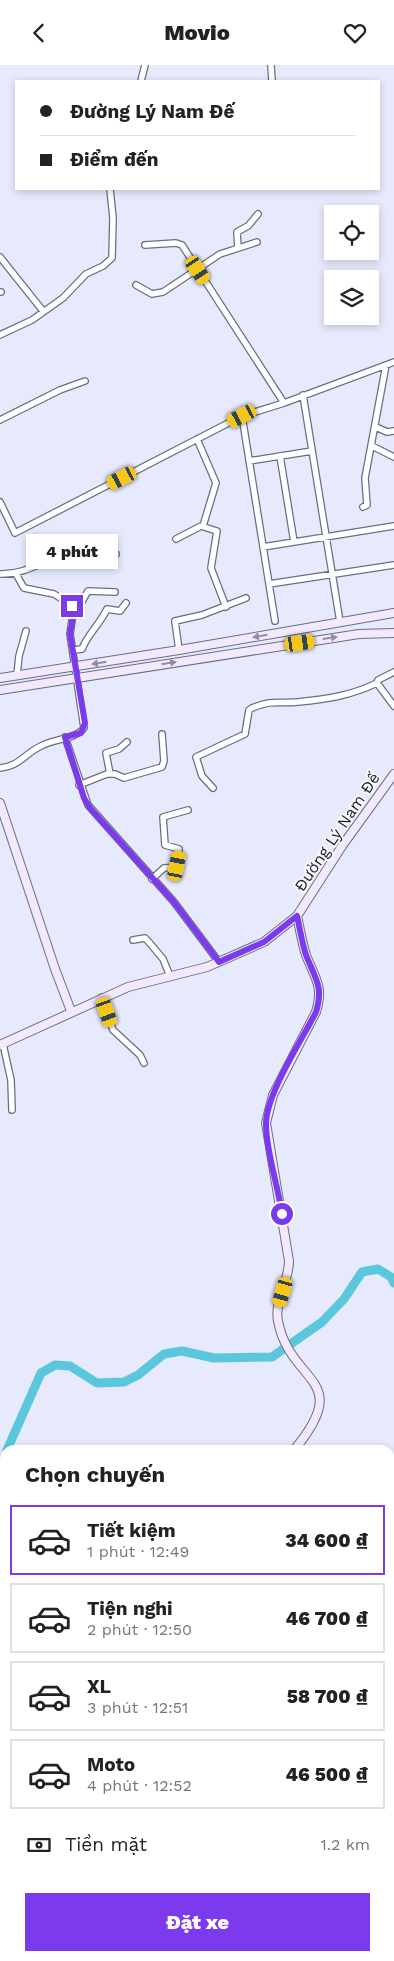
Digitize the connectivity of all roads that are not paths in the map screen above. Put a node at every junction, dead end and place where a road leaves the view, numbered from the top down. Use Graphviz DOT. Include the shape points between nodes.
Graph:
graph roads {
  1 [pos="145,65"];
  2 [pos="271,65"];
  3 [pos="141,80"];
  4 [pos="272,80"];
  5 [pos="110,190"];
  6 [pos="258,214"];
  7 [pos="257,241"];
  8 [pos="145,245"];
  9 [pos="238,248"];
  10 [pos="0,257"];
  11 [pos="198,270"];
  12 [pos="136,285"];
  13 [pos="43,311"];
  14 [pos="0,335"];
  15 [pos="394,363"];
  16 [pos="386,365"];
  17 [pos="85,381"];
  18 [pos="303,395"];
  19 [pos="284,403"];
  20 [pos="242,416"];
  21 [pos="0,420"];
  22 [pos="376,427"];
  23 [pos="394,431"];
  24 [pos="196,439"];
  25 [pos="372,446"];
  26 [pos="312,451"];
  27 [pos="280,456"];
  28 [pos="394,457"];
  29 [pos="249,461"];
  30 [pos="0,502"];
  31 [pos="363,507"];
  32 [pos="203,526"];
  33 [pos="394,526"];
  34 [pos="326,536"];
  35 [pos="176,539"];
  36 [pos="294,542"];
  37 [pos="263,547"];
  38 [pos="116,554"];
  39 [pos="394,565"];
  40 [pos="0,574"];
  41 [pos="16,574"];
  42 [pos="332,575"];
  43 [pos="269,585"];
  44 [pos="115,592"];
  45 [pos="246,598"];
  46 [pos="126,603"];
  47 [pos="74,607"];
  48 [pos="226,607"];
  49 [pos="394,613"];
  50 [pos="275,621"];
  51 [pos="340,622"];
  52 [pos="26,631"];
  53 [pos="278,633"];
  54 [pos="394,633"];
  55 [pos="280,646"];
  56 [pos="74,650"];
  57 [pos="179,650"];
  58 [pos="76,667"];
  59 [pos="394,672"];
  60 [pos="17,675"];
  61 [pos="0,678"];
  62 [pos="77,678"];
  63 [pos="377,683"];
  64 [pos="0,690"];
  65 [pos="394,706"];
  66 [pos="162,734"];
  67 [pos="65,737"];
  68 [pos="127,742"];
  69 [pos="0,769"];
  70 [pos="110,774"];
  71 [pos="393,776"];
  72 [pos="80,785"];
  73 [pos="213,788"];
  74 [pos="0,803"];
  75 [pos="188,810"];
  76 [pos="152,879"];
  77 [pos="297,916"];
  78 [pos="133,941"];
  79 [pos="219,962"];
  80 [pos="170,976"];
  81 [pos="102,997"];
  82 [pos="71,1011"];
  83 [pos="2,1044"];
  84 [pos="144,1063"];
  85 [pos="12,1110"];
  86 [pos="298,1445"];
  1 -- 3 [label="street"];
  2 -- 4 [label="street"];
  5 -- 13 [label="street" via="112,258 104,266 86,274 63,298"];
  6 -- 9 [label="street" via="248,226 237,231"];
  7 -- 9 [label="street"];
  8 -- 11 [label="street" via="180,244"];
  9 -- 11 [label="street" via="220,254"];
  10 -- 13 [label="street"];
  11 -- 12 [label="street" via="156,294"];
  11 -- 19 [label="street"];
  13 -- 14 [label="street"];
  15 -- 16 [label="street"];
  16 -- 18 [label="street"];
  16 -- 22 [label="street"];
  17 -- 21 [label="street"];
  18 -- 19 [label="street"];
  18 -- 26 [label="street"];
  19 -- 20 [label="street"];
  20 -- 24 [label="street"];
  20 -- 29 [label="street"];
  22 -- 23 [label="street" via="390,433"];
  22 -- 25 [label="street"];
  24 -- 30 [label="street" via="15,533"];
  24 -- 32 [label="street" via="216,483"];
  25 -- 28 [label="street"];
  25 -- 31 [label="street" via="365,478 367,505"];
  26 -- 27 [label="street"];
  26 -- 34 [label="street"];
  27 -- 29 [label="street"];
  27 -- 36 [label="street"];
  29 -- 37 [label="street"];
  32 -- 35 [label="street"];
  32 -- 48 [label="street" via="217,531 211,568"];
  33 -- 34 [label="street"];
  34 -- 36 [label="street"];
  34 -- 42 [label="street"];
  36 -- 37 [label="street"];
  37 -- 43 [label="street"];
  38 -- 41 [label="street" via="78,551"];
  39 -- 42 [label="street"];
  40 -- 41 [label="street"];
  41 -- 47 [label="street" via="24,588 54,594"];
  42 -- 43 [label="street"];
  42 -- 51 [label="street"];
  43 -- 50 [label="street"];
  44 -- 47 [label="street" via="88,591 80,605"];
  45 -- 48 [label="street"];
  46 -- 56 [label="street" via="120,611 107,609 82,649"];
  47 -- 56 [label="street" via="70,634"];
  48 -- 57 [label="street" via="175,621"];
  49 -- 51 [label="street"];
  51 -- 53 [label="street"];
  52 -- 60 [label="street"];
  53 -- 55 [label="street"];
  53 -- 57 [label="street, one-way"];
  55 -- 54 [label="street, one-way" via="359,634"];
  62 -- 55 [label="street, one-way"];
  56 -- 58 [label="street"];
  57 -- 58 [label="street, one-way"];
  58 -- 60 [label="street"];
  58 -- 62 [label="street"];
  59 -- 63 [label="street"];
  60 -- 61 [label="street"];
  62 -- 64 [label="street"];
  62 -- 67 [label="street" via="84,728 76,735"];
  63 -- 65 [label="street"];
  63 -- 73 [label="street" via="342,697 291,703 272,701 252,708 246,734 196,757 202,777"];
  66 -- 70 [label="street" via="163,766 124,778"];
  67 -- 69 [label="street" via="36,749 12,767"];
  67 -- 72 [label="street"];
  68 -- 70 [label="street" via="106,753"];
  70 -- 72 [label="street"];
  71 -- 77 [label="street, Đường Lý Nam Đế"];
  72 -- 76 [label="street" via="90,808"];
  74 -- 82 [label="street"];
  75 -- 76 [label="street" via="163,817 164,845 179,849 180,853 176,867 164,868"];
  76 -- 79 [label="street" via="190,921"];
  77 -- 79 [label="street" via="264,942"];
  77 -- 86 [label="street, Đường Lý Nam Đế" via="320,998 316,1012 273,1095 266,1123 289,1261 277,1316 282,1336 296,1361 315,1383 321,1402 313,1425"];
  78 -- 80 [label="street" via="148,941 163,959"];
  79 -- 80 [label="street"];
  80 -- 81 [label="street"];
  81 -- 82 [label="street"];
  81 -- 84 [label="street" via="114,1030"];
  82 -- 83 [label="street"];
  83 -- 85 [label="street" via="11,1080"];
}
